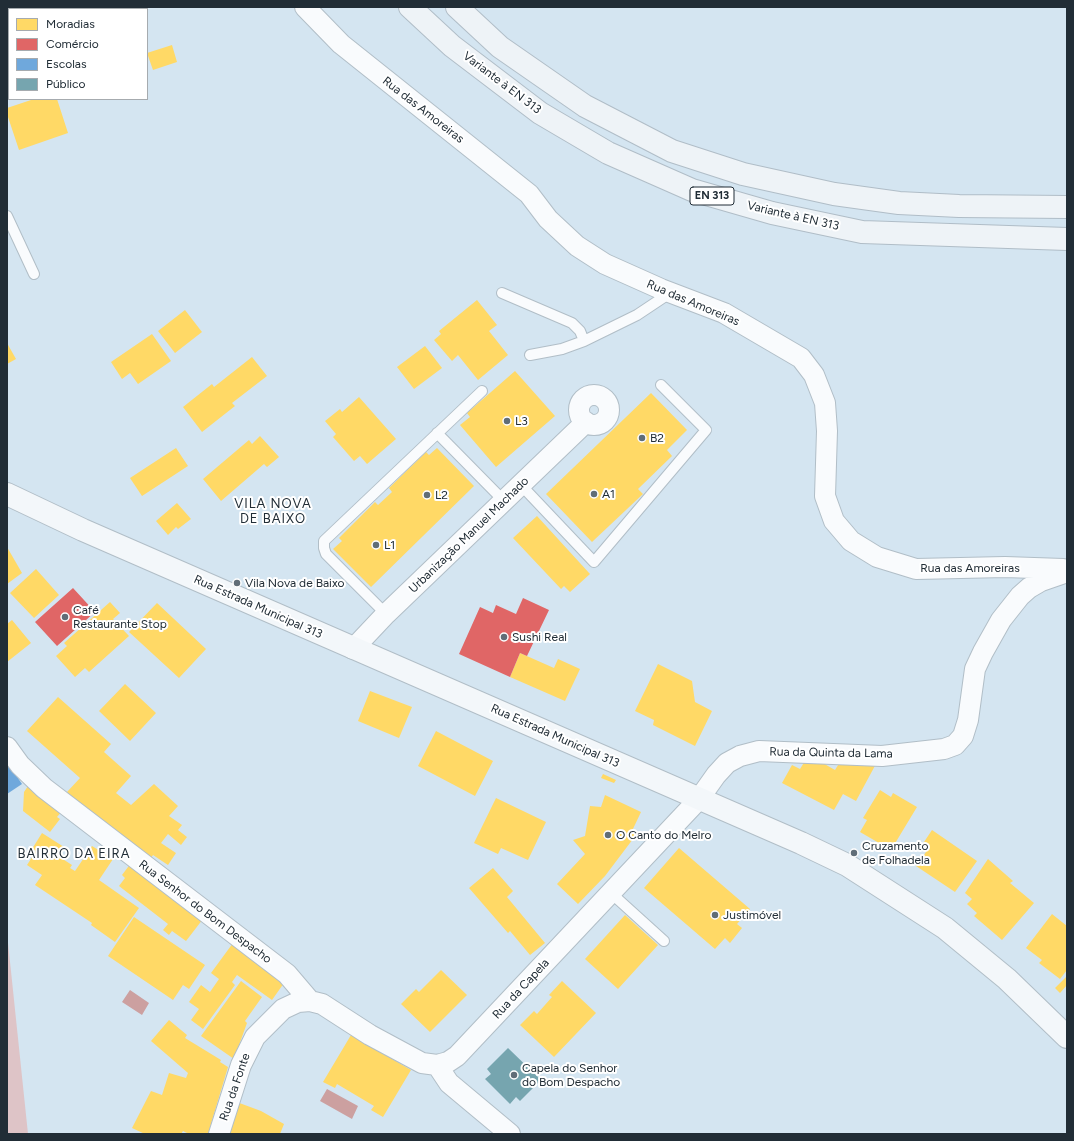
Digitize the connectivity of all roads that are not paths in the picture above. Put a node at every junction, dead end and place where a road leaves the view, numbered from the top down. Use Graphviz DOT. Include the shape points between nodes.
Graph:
graph roads {
  1 [pos="305,7"];
  2 [pos="410,7"];
  3 [pos="457,7"];
  4 [pos="1067,207"];
  5 [pos="7,216"];
  6 [pos="1067,239"];
  7 [pos="34,274"];
  8 [pos="502,293"];
  9 [pos="670,293"];
  10 [pos="584,341"];
  11 [pos="530,355"];
  12 [pos="662,385"];
  13 [pos="482,391"];
  14 [pos="586,422"];
  15 [pos="437,433"];
  16 [pos="521,485"];
  17 [pos="7,494"];
  18 [pos="504,501"];
  19 [pos="1067,571"];
  20 [pos="386,614"];
  21 [pos="353,649"];
  22 [pos="7,747"];
  23 [pos="699,799"];
  24 [pos="611,893"];
  25 [pos="664,941"];
  26 [pos="310,1001"];
  27 [pos="1067,1038"];
  28 [pos="437,1065"];
  29 [pos="219,1134"];
  30 [pos="510,1134"];
  1 -- 9 [label="street, Rua das Amoreiras" via="341,44 529,194 548,219 577,246 605,264"];
  2 -- 6 [label="main road, Variante à EN 313 / EN 313" via="452,46 540,113 608,153 692,190 772,213 862,232"];
  3 -- 4 [label="main road, EN 313" via="500,46 585,106 672,151 736,172 834,194 899,203"];
  5 -- 7 [label="lane"];
  8 -- 10 [label="lane" via="572,323 580,331"];
  9 -- 10 [label="lane" via="637,315"];
  9 -- 19 [label="street, Rua das Amoreiras" via="731,317 801,358 814,375 825,403 825,496 834,521 852,541 877,557 916,569 1005,567"];
  10 -- 11 [label="lane" via="562,349"];
  12 -- 16 [label="lane" via="706,430 594,562"];
  13 -- 15 [label="lane"];
  14 -- 16 [label="street, Urbanização Manuel Machado"];
  15 -- 18 [label="lane"];
  15 -- 20 [label="lane" via="324,541 326,554"];
  16 -- 18 [label="street, Urbanização Manuel Machado"];
  17 -- 21 [label="main road, Rua Estrada Municipal 313"];
  18 -- 20 [label="street, Urbanização Manuel Machado"];
  19 -- 23 [label="street, Rua da Quinta da Lama" via="1029,588 1001,620 976,669 968,720 963,736 955,745 882,756 759,751 727,763"];
  20 -- 21 [label="street, Urbanização Manuel Machado"];
  21 -- 23 [label="main road, Rua Estrada Municipal 313"];
  22 -- 26 [label="street, Rua Senhor do Bom Despacho" via="20,765 44,788 287,974"];
  23 -- 24 [label="street, Rua da Capela"];
  23 -- 27 [label="main road, Rua Estrada Municipal 313" via="840,862 892,893 945,928 1001,974"];
  24 -- 25 [label="lane"];
  24 -- 28 [label="street, Rua da Capela" via="462,1052 448,1062"];
  26 -- 28 [label="street" via="322,1004 417,1061"];
  26 -- 29 [label="street, Rua da Fonte" via="298,1002 283,1009 255,1037 241,1065"];
  28 -- 30 [label="street" via="449,1083"];
}
